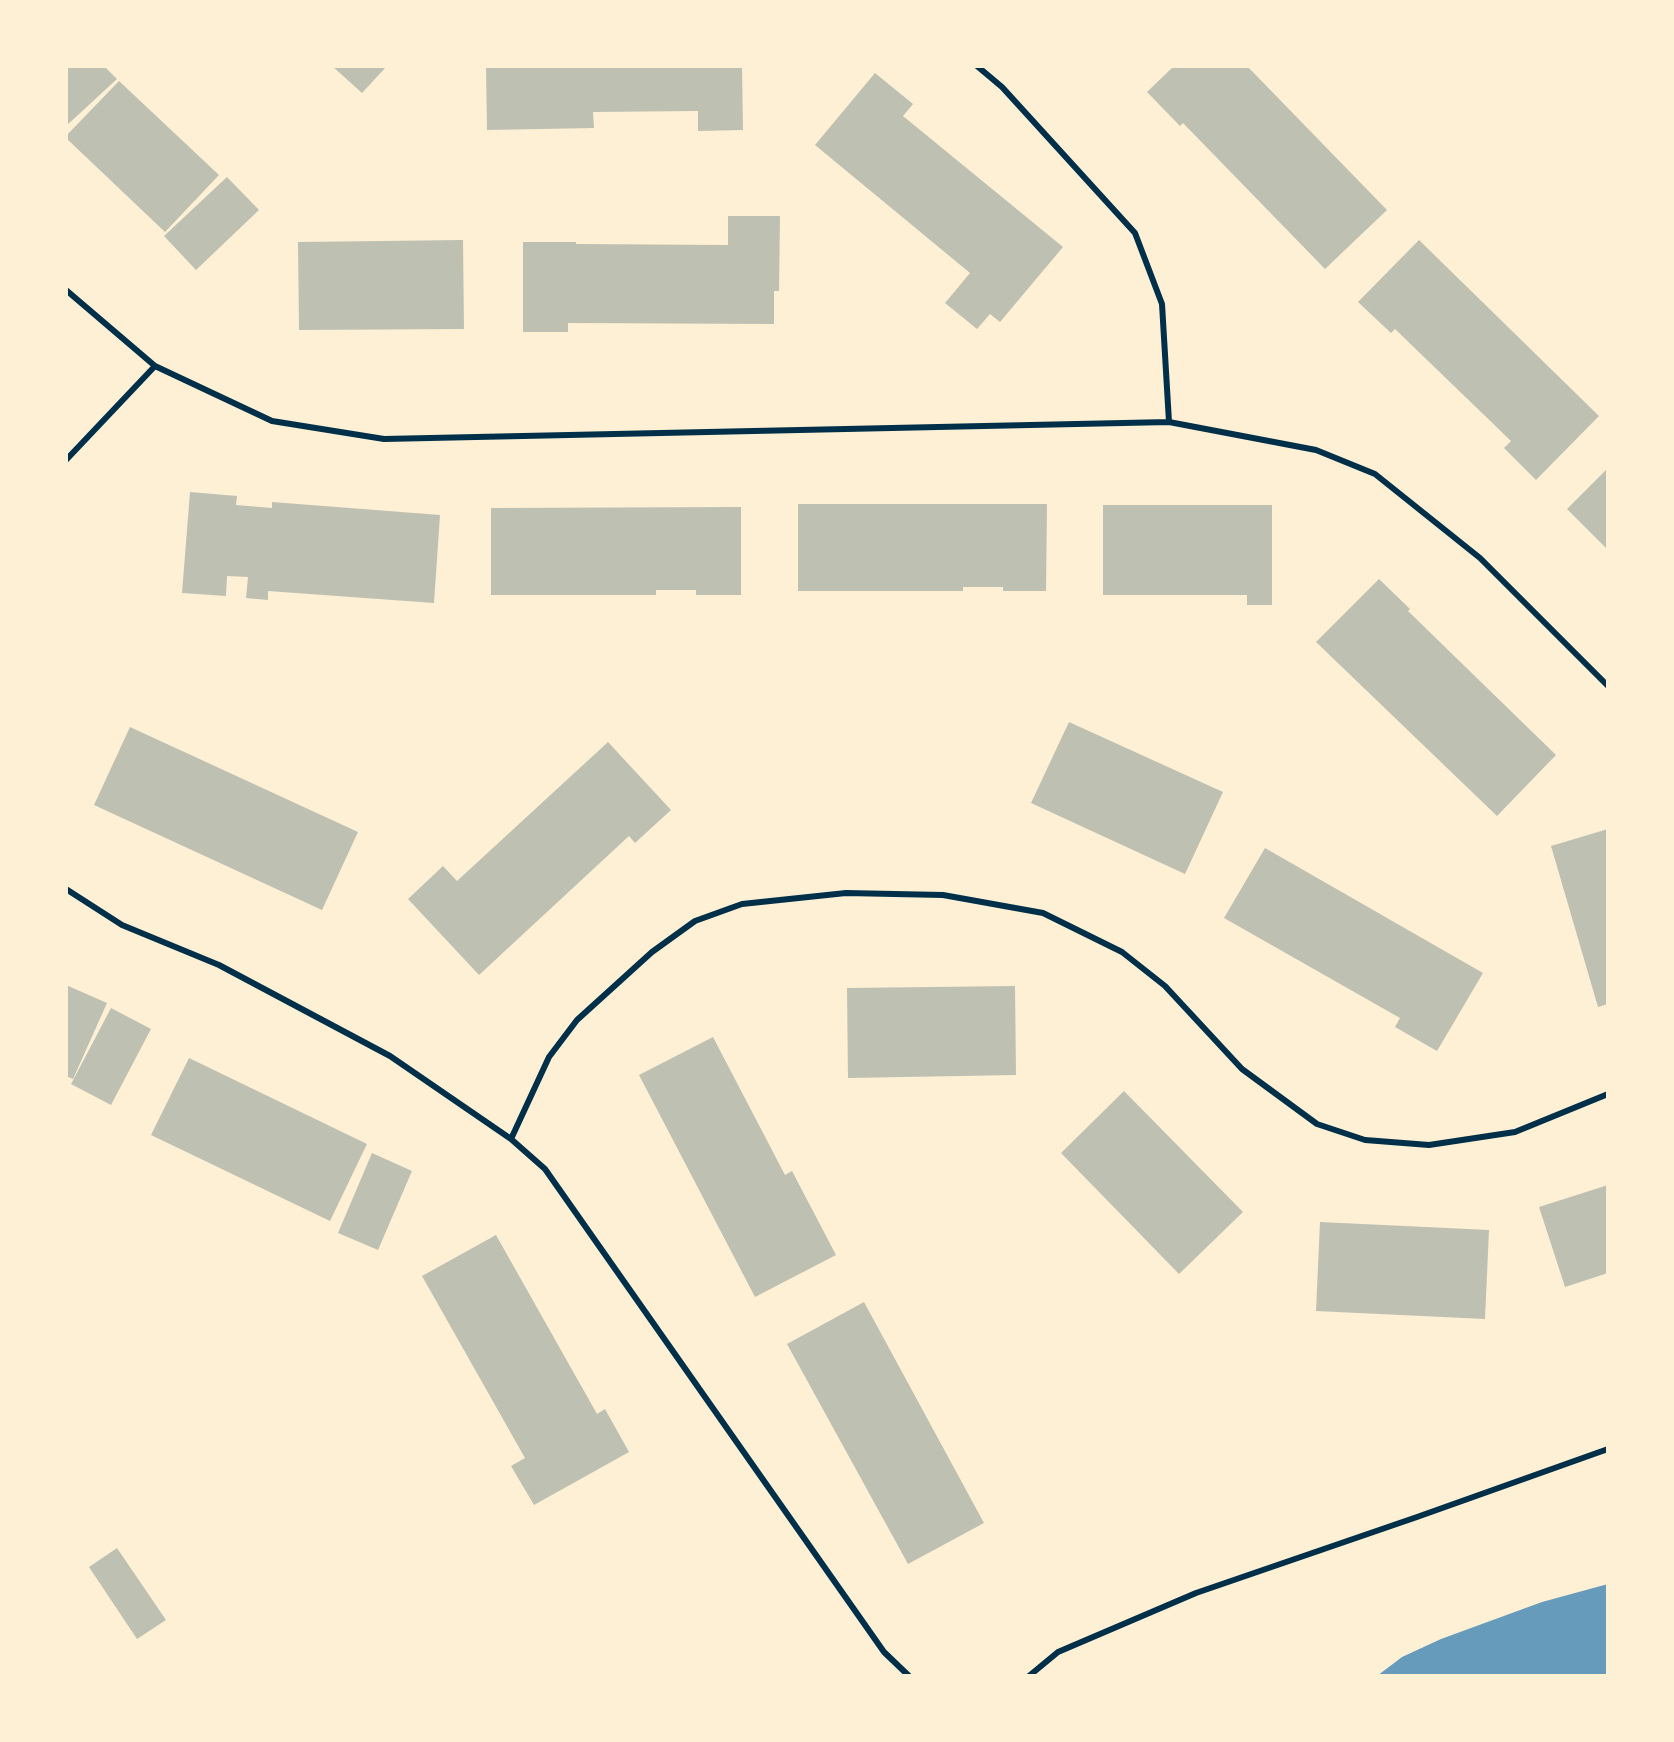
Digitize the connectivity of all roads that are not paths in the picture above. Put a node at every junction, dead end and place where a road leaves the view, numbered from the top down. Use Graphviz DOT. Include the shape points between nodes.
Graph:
graph roads {
  1 [pos="977,66"];
  2 [pos="66,290"];
  3 [pos="155,366"];
  4 [pos="1169,422"];
  5 [pos="66,460"];
  6 [pos="1608,686"];
  7 [pos="66,889"];
  8 [pos="1608,1094"];
  9 [pos="511,1139"];
  10 [pos="1608,1449"];
  11 [pos="909,1676"];
  12 [pos="1029,1676"];
  1 -- 4 [label="street" via="1002,87 1135,233 1162,304"];
  2 -- 3 [label="street"];
  3 -- 4 [label="street" via="272,421 384,439"];
  3 -- 5 [label="street"];
  4 -- 6 [label="street" via="1316,450 1375,474 1480,558"];
  7 -- 9 [label="street" via="122,925 219,965 390,1056"];
  8 -- 9 [label="street" via="1515,1132 1429,1145 1365,1140 1317,1124 1242,1069 1165,986 1122,952 1043,913 944,895 846,894 742,904 695,921 652,952 577,1020 549,1057"];
  9 -- 11 [label="street" via="545,1169 884,1652"];
  10 -- 12 [label="street" via="1196,1593 1058,1652"];
}
